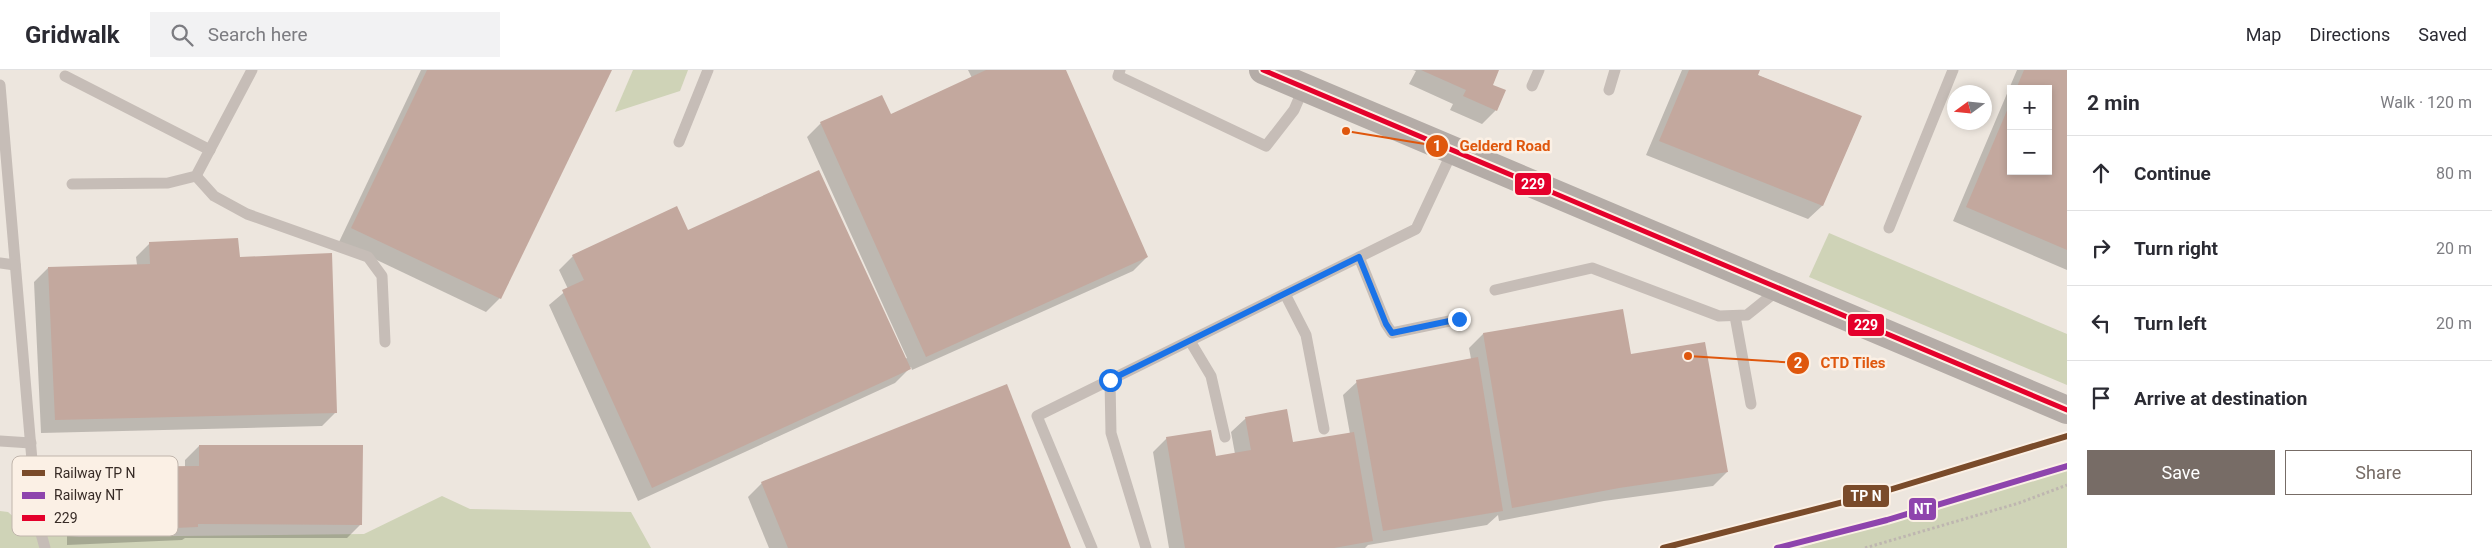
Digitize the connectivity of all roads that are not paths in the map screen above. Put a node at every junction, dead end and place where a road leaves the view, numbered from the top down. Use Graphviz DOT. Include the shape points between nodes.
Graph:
graph roads {
  1 [pos="252,70"];
  2 [pos="708,70"];
  3 [pos="1120,70"];
  4 [pos="1263,70"];
  5 [pos="1539,70"];
  6 [pos="1615,70"];
  7 [pos="1953,70"];
  8 [pos="65,76"];
  9 [pos="0,85"];
  10 [pos="1532,86"];
  11 [pos="1304,87"];
  12 [pos="1609,90"];
  13 [pos="679,142"];
  14 [pos="210,150"];
  15 [pos="1453,150"];
  16 [pos="196,176"];
  17 [pos="72,184"];
  18 [pos="1889,228"];
  19 [pos="1359,257"];
  20 [pos="0,263"];
  21 [pos="16,265"];
  22 [pos="1780,288"];
  23 [pos="1495,290"];
  24 [pos="1285,294"];
  25 [pos="1735,316"];
  26 [pos="1459,319"];
  27 [pos="1190,340"];
  28 [pos="385,342"];
  29 [pos="1110,380"];
  30 [pos="1752,404"];
  31 [pos="2067,410"];
  32 [pos="1324,429"];
  33 [pos="1225,437"];
  34 [pos="0,442"];
  35 [pos="31,443"];
  36 [pos="32,456"];
  37 [pos="42,536"];
  38 [pos="46,548"];
  39 [pos="1092,548"];
  40 [pos="1146,548"];
  1 -- 14 [label="lane"];
  2 -- 13 [label="lane"];
  3 -- 11 [label="lane" via="1118,76 1266,146 1294,110"];
  4 -- 11 [label="main road"];
  5 -- 10 [label="lane"];
  6 -- 12 [label="lane"];
  7 -- 18 [label="lane"];
  8 -- 14 [label="lane"];
  9 -- 21 [label="lane"];
  11 -- 15 [label="main road"];
  14 -- 16 [label="lane"];
  15 -- 19 [label="lane" via="1416,229"];
  15 -- 22 [label="main road"];
  16 -- 17 [label="lane" via="168,183"];
  16 -- 28 [label="lane" via="214,196 247,214 368,257 382,276"];
  19 -- 24 [label="lane"];
  19 -- 26 [label="lane" via="1392,333"];
  20 -- 21 [label="lane"];
  21 -- 35 [label="lane"];
  22 -- 25 [label="lane" via="1747,315"];
  22 -- 31 [label="main road"];
  23 -- 25 [label="lane" via="1592,268 1719,316"];
  24 -- 27 [label="lane"];
  24 -- 32 [label="lane" via="1306,335"];
  25 -- 30 [label="lane"];
  27 -- 29 [label="lane"];
  27 -- 33 [label="lane" via="1211,376"];
  29 -- 39 [label="lane" via="1037,416"];
  29 -- 40 [label="lane" via="1111,433"];
  34 -- 35 [label="lane"];
  35 -- 36 [label="lane"];
  37 -- 38 [label="lane"];
}
